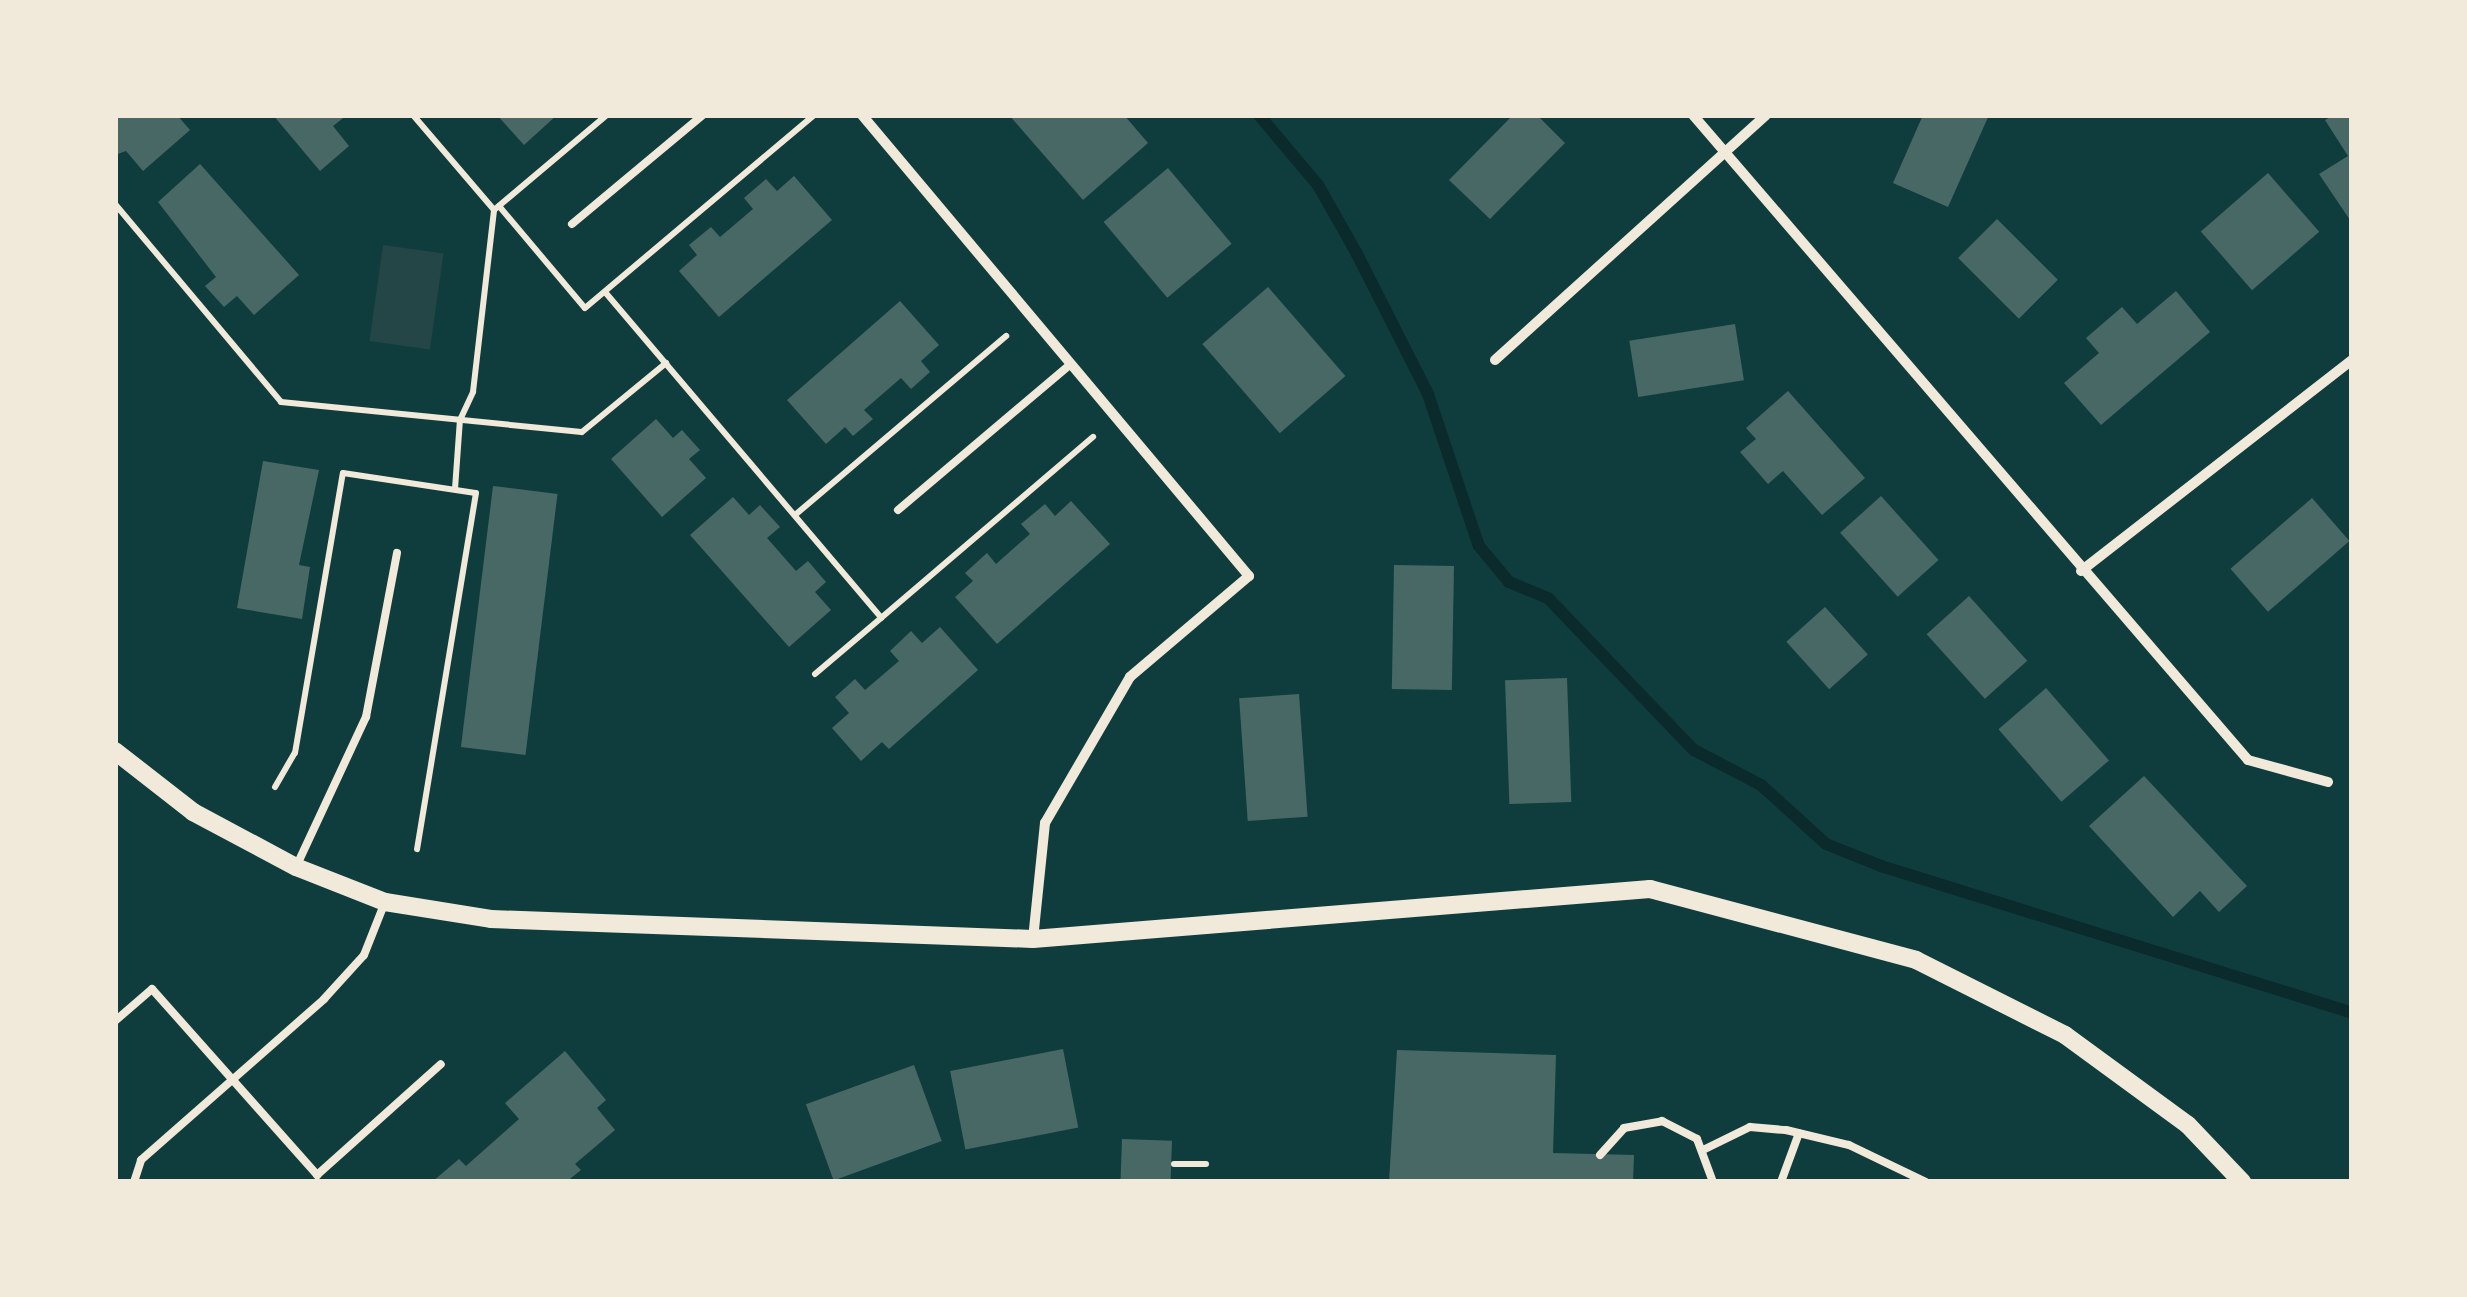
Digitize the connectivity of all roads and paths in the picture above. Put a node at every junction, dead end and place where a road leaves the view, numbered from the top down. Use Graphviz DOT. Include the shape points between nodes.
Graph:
graph roads {
  1 [pos="413,115"];
  2 [pos="607,115"];
  3 [pos="703,115"];
  4 [pos="814,115"];
  5 [pos="862,115"];
  6 [pos="1693,115"];
  7 [pos="1766,115"];
  8 [pos="1722,149"];
  9 [pos="115,204"];
  10 [pos="497,208"];
  11 [pos="572,224"];
  12 [pos="604,292"];
  13 [pos="1006,336"];
  14 [pos="1495,360"];
  15 [pos="2352,360"];
  16 [pos="666,363"];
  17 [pos="1071,364"];
  18 [pos="460,420"];
  19 [pos="1093,437"];
  20 [pos="455,490"];
  21 [pos="898,510"];
  22 [pos="795,515"];
  23 [pos="396,553"];
  24 [pos="2081,571"];
  25 [pos="881,618"];
  26 [pos="815,674"];
  27 [pos="115,751"];
  28 [pos="2328,782"];
  29 [pos="296,867"];
  30 [pos="385,902"];
  31 [pos="1033,939"];
  32 [pos="115,1021"];
  33 [pos="441,1064"];
  34 [pos="232,1080"];
  35 [pos="1799,1133"];
  36 [pos="1705,1149"];
  37 [pos="1600,1155"];
  38 [pos="1174,1164"];
  39 [pos="1206,1164"];
  40 [pos="134,1182"];
  41 [pos="1712,1182"];
  42 [pos="1780,1182"];
  43 [pos="1926,1182"];
  44 [pos="2242,1182"];
  1 -- 10 [label="path"];
  2 -- 10 [label="path"];
  3 -- 11 [label="lane"];
  4 -- 12 [label="path"];
  5 -- 17 [label="street"];
  6 -- 8 [label="street"];
  7 -- 8 [label="street"];
  8 -- 14 [label="street"];
  8 -- 24 [label="street"];
  9 -- 18 [label="path" via="281,402"];
  10 -- 12 [label="path" via="585,308"];
  10 -- 18 [label="path" via="473,392"];
  12 -- 16 [label="path"];
  13 -- 22 [label="path"];
  15 -- 24 [label="street"];
  16 -- 18 [label="path" via="582,432"];
  16 -- 22 [label="path"];
  17 -- 21 [label="lane"];
  17 -- 31 [label="street" via="1249,576 1130,677 1045,823"];
  18 -- 20 [label="path"];
  19 -- 25 [label="path"];
  22 -- 25 [label="path"];
  23 -- 29 [label="lane" via="366,717"];
  24 -- 28 [label="street" via="2248,760"];
  25 -- 26 [label="path"];
  27 -- 29 [label="street" via="193,812"];
  29 -- 30 [label="street"];
  30 -- 31 [label="street" via="491,920"];
  30 -- 34 [label="lane" via="364,954"];
  31 -- 44 [label="street" via="1402,904 1650,889 1916,960 2065,1035 2188,1125"];
  32 -- 34 [label="lane" via="152,989"];
  33 -- 34 [label="lane" via="317,1175"];
  34 -- 40 [label="lane" via="142,1160"];
  35 -- 36 [label="lane" via="1750,1127"];
  35 -- 42 [label="lane"];
  35 -- 43 [label="lane" via="1849,1145"];
  36 -- 37 [label="lane" via="1675,1124 1649,1120 1624,1128"];
  36 -- 41 [label="lane"];
  38 -- 39 [label="path"];
}
